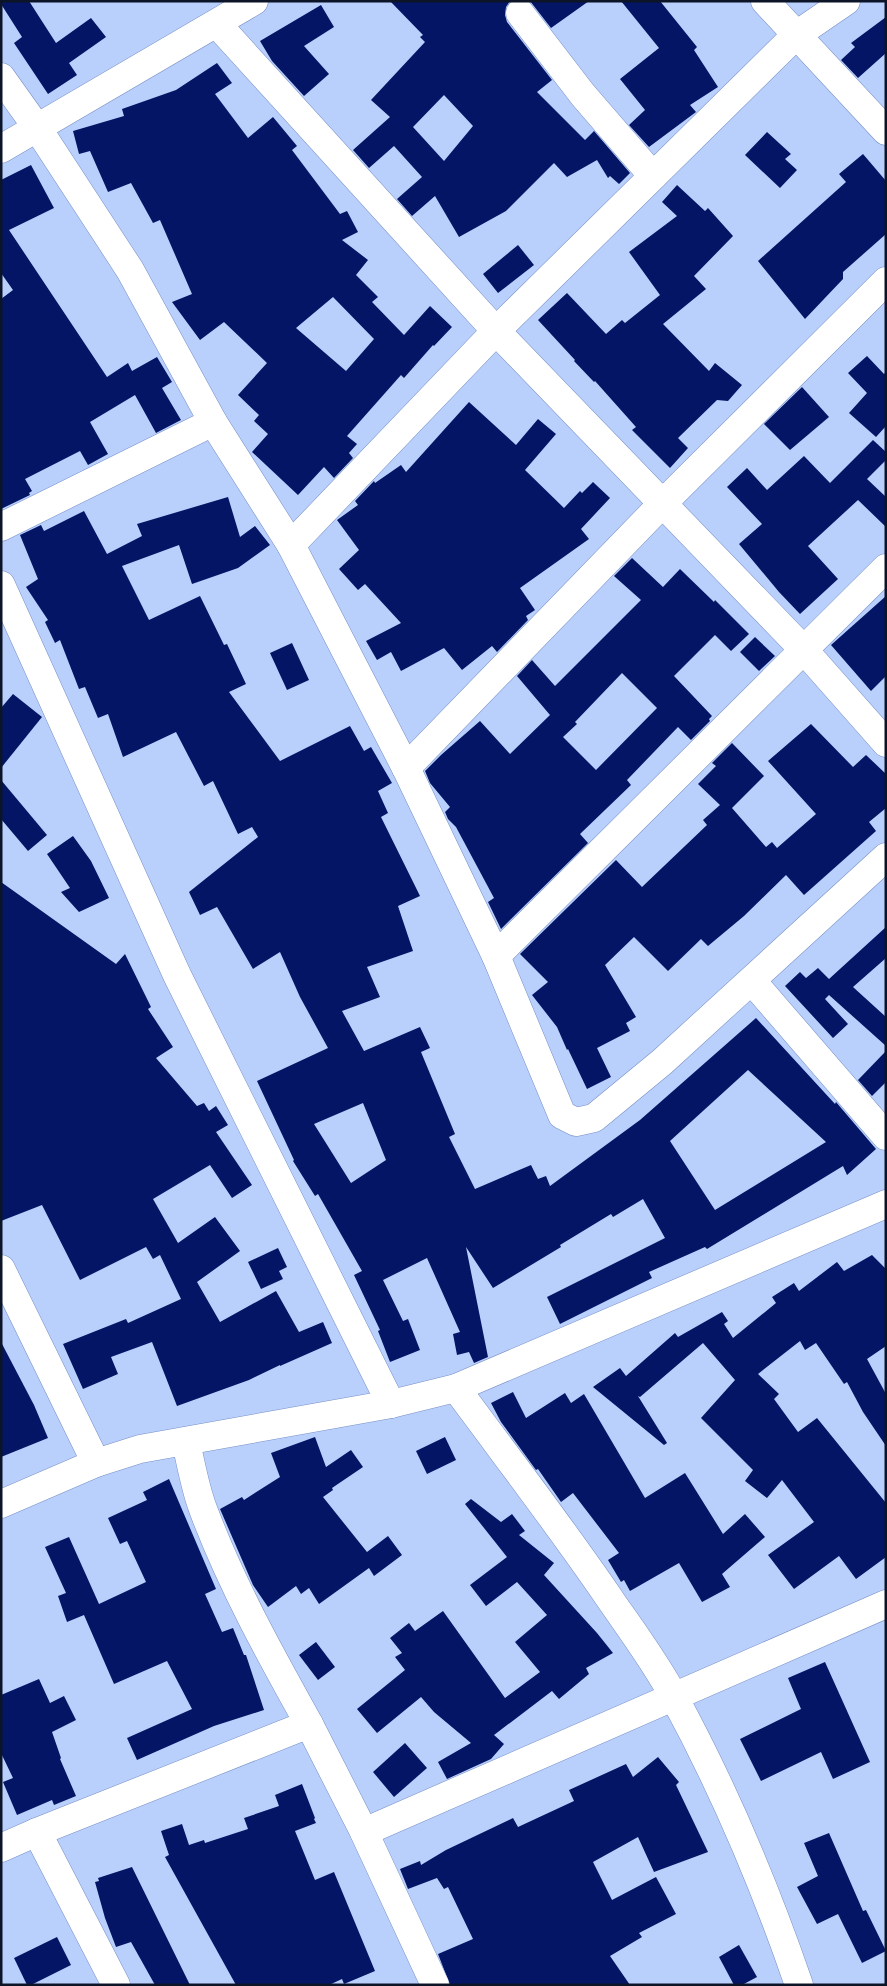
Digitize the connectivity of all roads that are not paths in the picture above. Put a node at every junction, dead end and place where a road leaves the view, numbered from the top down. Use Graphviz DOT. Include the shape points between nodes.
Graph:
graph roads {
  1 [pos="254,1"];
  2 [pos="765,1"];
  3 [pos="846,1"];
  4 [pos="520,13"];
  5 [pos="217,24"];
  6 [pos="795,36"];
  7 [pos="1,77"];
  8 [pos="38,129"];
  9 [pos="886,131"];
  10 [pos="1,149"];
  11 [pos="653,176"];
  12 [pos="886,280"];
  13 [pos="496,330"];
  14 [pos="213,422"];
  15 [pos="662,504"];
  16 [pos="1,527"];
  17 [pos="291,545"];
  18 [pos="886,568"];
  19 [pos="1,585"];
  20 [pos="804,650"];
  21 [pos="886,743"];
  22 [pos="406,768"];
  23 [pos="886,857"];
  24 [pos="496,956"];
  25 [pos="752,981"];
  26 [pos="886,1136"];
  27 [pos="886,1204"];
  28 [pos="1,1269"];
  29 [pos="456,1388"];
  30 [pos="391,1404"];
  31 [pos="186,1442"];
  32 [pos="96,1463"];
  33 [pos="1,1504"];
  34 [pos="886,1604"];
  35 [pos="674,1696"];
  36 [pos="309,1724"];
  37 [pos="37,1832"];
  38 [pos="364,1832"];
  39 [pos="1,1848"];
  40 [pos="116,1985"];
  41 [pos="435,1985"];
  42 [pos="799,1985"];
  1 -- 5 [label="street"];
  2 -- 6 [label="street"];
  3 -- 6 [label="street"];
  4 -- 11 [label="street" via="583,95"];
  5 -- 8 [label="street"];
  5 -- 13 [label="street"];
  6 -- 9 [label="street"];
  6 -- 11 [label="street"];
  7 -- 8 [label="street"];
  8 -- 10 [label="street"];
  8 -- 14 [label="street" via="130,270"];
  11 -- 13 [label="street"];
  12 -- 15 [label="street"];
  13 -- 15 [label="street"];
  13 -- 17 [label="street"];
  14 -- 16 [label="street"];
  14 -- 17 [label="street"];
  15 -- 20 [label="street"];
  15 -- 22 [label="street"];
  17 -- 22 [label="street"];
  18 -- 20 [label="street"];
  19 -- 30 [label="street" via="177,975"];
  20 -- 21 [label="street"];
  20 -- 24 [label="street"];
  22 -- 24 [label="street"];
  23 -- 25 [label="street"];
  24 -- 25 [label="street" via="562,1115 576,1122 594,1118"];
  25 -- 26 [label="street"];
  27 -- 29 [label="street"];
  28 -- 32 [label="street"];
  29 -- 30 [label="street"];
  29 -- 35 [label="street" via="586,1563"];
  30 -- 31 [label="street"];
  31 -- 32 [label="street" via="140,1449"];
  31 -- 36 [label="street" via="202,1507 228,1572"];
  32 -- 33 [label="street"];
  34 -- 35 [label="street"];
  35 -- 38 [label="street"];
  35 -- 42 [label="street" via="740,1830"];
  36 -- 37 [label="street"];
  36 -- 38 [label="street"];
  37 -- 39 [label="street"];
  37 -- 40 [label="street"];
  38 -- 41 [label="street"];
}
